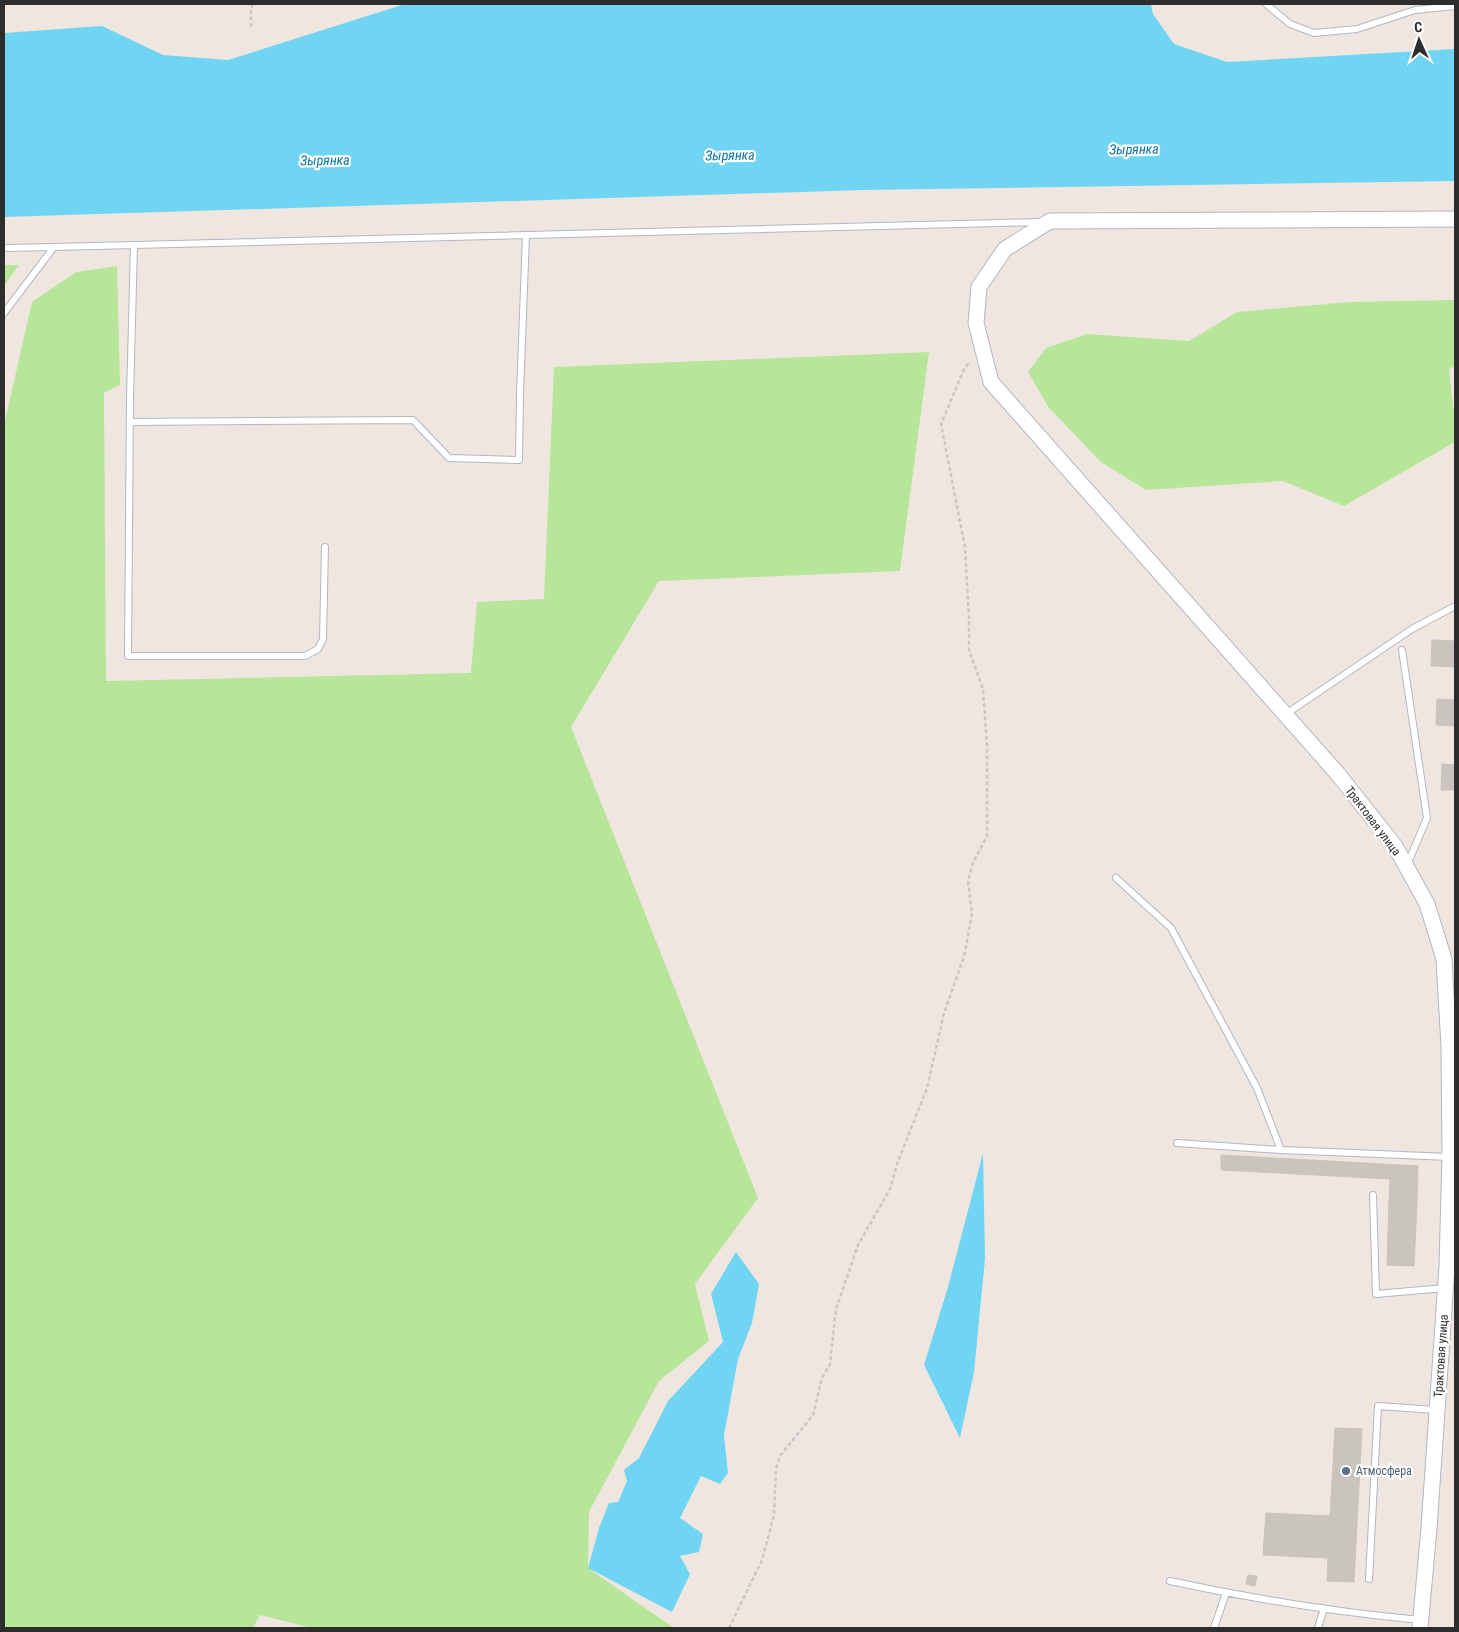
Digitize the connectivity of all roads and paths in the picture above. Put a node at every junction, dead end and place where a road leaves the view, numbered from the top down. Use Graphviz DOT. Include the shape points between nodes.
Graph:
graph roads {
  1 [pos="253,4"];
  2 [pos="1266,4"];
  3 [pos="1455,6"];
  4 [pos="1417,7"];
  5 [pos="251,27"];
  6 [pos="1455,219"];
  7 [pos="1050,221"];
  8 [pos="526,235"];
  9 [pos="134,245"];
  10 [pos="54,247"];
  11 [pos="4,248"];
  12 [pos="4,313"];
  13 [pos="983,350"];
  14 [pos="130,422"];
  15 [pos="325,547"];
  16 [pos="1455,606"];
  17 [pos="1402,650"];
  18 [pos="1285,715"];
  19 [pos="1406,866"];
  20 [pos="1116,878"];
  21 [pos="1177,1143"];
  22 [pos="1281,1150"];
  23 [pos="1450,1157"];
  24 [pos="1373,1195"];
  25 [pos="1451,1266"];
  26 [pos="1445,1288"];
  27 [pos="1437,1410"];
  28 [pos="1369,1579"];
  29 [pos="1170,1581"];
  30 [pos="1226,1593"];
  31 [pos="1324,1608"];
  32 [pos="1421,1624"];
  33 [pos="729,1628"];
  34 [pos="1214,1628"];
  35 [pos="1318,1628"];
  1 -- 5 [label="path"];
  2 -- 4 [label="lane" via="1290,24 1314,33 1357,29"];
  3 -- 4 [label="lane"];
  6 -- 7 [label="street"];
  7 -- 8 [label="lane"];
  7 -- 13 [label="street, Трактовая улица" via="1005,249 979,287 976,323"];
  8 -- 9 [label="lane"];
  8 -- 14 [label="lane" via="520,460 449,458 413,420"];
  9 -- 10 [label="lane"];
  9 -- 14 [label="lane"];
  10 -- 11 [label="lane"];
  10 -- 12 [label="lane"];
  13 -- 18 [label="street, Трактовая улица" via="991,382"];
  13 -- 33 [label="path" via="965,367 940,424 965,546 968,650 983,689 987,745 987,836 968,880 972,914 964,957 944,1013 927,1088 890,1189 858,1245 836,1309 830,1364 822,1378 813,1415 780,1456 776,1469 774,1515 762,1560"];
  14 -- 15 [label="lane" via="128,656 305,656 318,650 323,639"];
  16 -- 18 [label="lane" via="1412,629"];
  17 -- 19 [label="lane" via="1427,818"];
  18 -- 19 [label="street, Трактовая улица" via="1364,806"];
  19 -- 23 [label="street, Трактовая улица" via="1427,904 1444,959"];
  20 -- 22 [label="lane" via="1171,928 1257,1088"];
  21 -- 22 [label="lane"];
  22 -- 23 [label="lane"];
  23 -- 25 [label="street, Трактовая улица"];
  24 -- 26 [label="lane" via="1376,1294"];
  25 -- 26 [label="street, Трактовая улица"];
  26 -- 27 [label="street, Трактовая улица"];
  27 -- 28 [label="lane" via="1378,1406"];
  27 -- 32 [label="street, Трактовая улица"];
  29 -- 30 [label="lane"];
  30 -- 31 [label="lane"];
  30 -- 34 [label="lane"];
  31 -- 32 [label="lane"];
  31 -- 35 [label="lane"];
}
